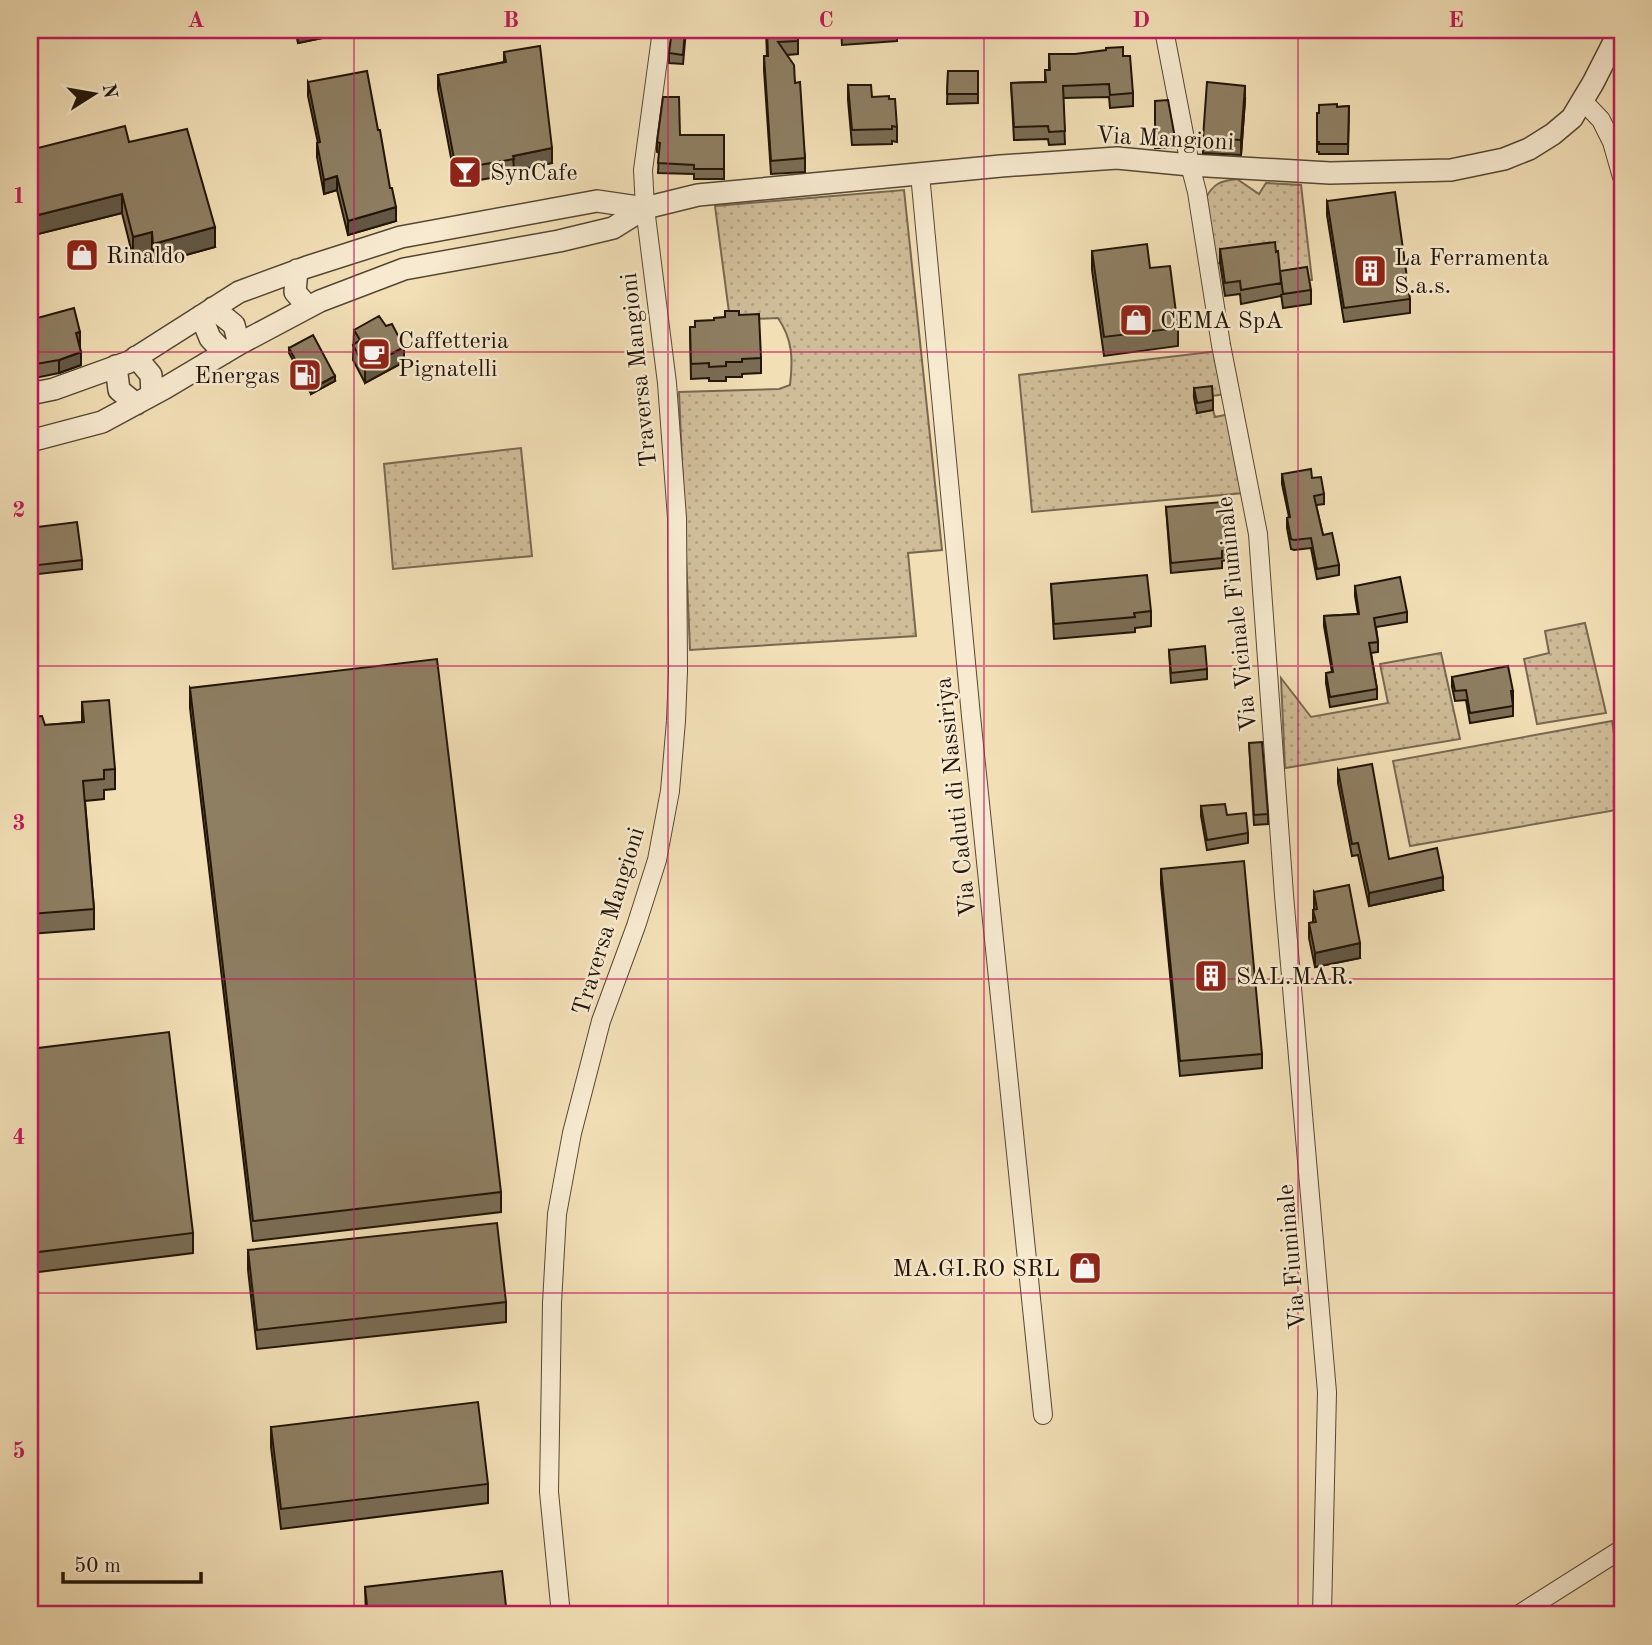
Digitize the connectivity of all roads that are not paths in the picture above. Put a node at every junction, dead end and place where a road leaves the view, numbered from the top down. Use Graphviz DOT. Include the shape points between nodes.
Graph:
graph roads {
  1 [pos="662,30"];
  2 [pos="1164,30"];
  3 [pos="1620,30"];
  4 [pos="1583,101"];
  5 [pos="1190,165"];
  6 [pos="920,174"];
  7 [pos="1622,177"];
  8 [pos="557,208"];
  9 [pos="645,208"];
  10 [pos="451,227"];
  11 [pos="563,240"];
  12 [pos="457,260"];
  13 [pos="306,267"];
  14 [pos="330,297"];
  15 [pos="308,307"];
  16 [pos="207,312"];
  17 [pos="232,349"];
  18 [pos="126,362"];
  19 [pos="30,394"];
  20 [pos="144,400"];
  21 [pos="30,441"];
  22 [pos="1284,894"];
  23 [pos="1043,1415"];
  24 [pos="1622,1549"];
  25 [pos="561,1615"];
  26 [pos="1322,1615"];
  27 [pos="1518,1615"];
  1 -- 9 [label="street, Traversa Mangioni" via="643,170"];
  2 -- 5 [label="street"];
  3 -- 4 [label="street, Via Mangioni"];
  4 -- 5 [label="street, Via Mangioni" via="1572,118 1529,149 1451,170 1330,173"];
  4 -- 7 [label="street" via="1601,120"];
  5 -- 6 [label="street, Via Mangioni" via="1118,158"];
  5 -- 22 [label="street, Via Vicinale Fiuminale" via="1258,534"];
  6 -- 9 [label="street, Via Mangioni" via="698,195"];
  6 -- 23 [label="street, Via Caduti di Nassiriya"];
  8 -- 9 [label="street, Via Mangioni" via="597,201"];
  8 -- 10 [label="street, Via Mangioni"];
  8 -- 11 [label="street" via="552,226"];
  9 -- 11 [label="street, Via Mangioni" via="613,228"];
  9 -- 25 [label="street, Traversa Mangioni" via="667,383 677,518 676,721 670,791 657,860 601,1021 557,1214 548,1492"];
  10 -- 12 [label="street" via="442,246"];
  10 -- 13 [label="street, Via Mangioni" via="401,237"];
  11 -- 12 [label="street, Via Mangioni"];
  12 -- 14 [label="street, Via Mangioni" via="404,269"];
  13 -- 14 [label="street" via="329,278"];
  13 -- 15 [label="street" via="295,292"];
  13 -- 16 [label="street, Via Mangioni" via="239,292"];
  14 -- 15 [label="street, Via Mangioni"];
  15 -- 17 [label="street, Via Mangioni"];
  16 -- 17 [label="street" via="210,338"];
  16 -- 18 [label="street, Via Mangioni"];
  17 -- 20 [label="street, Via Mangioni"];
  18 -- 19 [label="street, Via Mangioni"];
  18 -- 20 [label="street" via="151,375"];
  18 -- 20 [label="street" via="119,390"];
  20 -- 21 [label="street, Via Mangioni" via="102,422"];
  22 -- 26 [label="street, Via Fiuminale" via="1327,1392"];
  24 -- 27 [label="street"];
}
